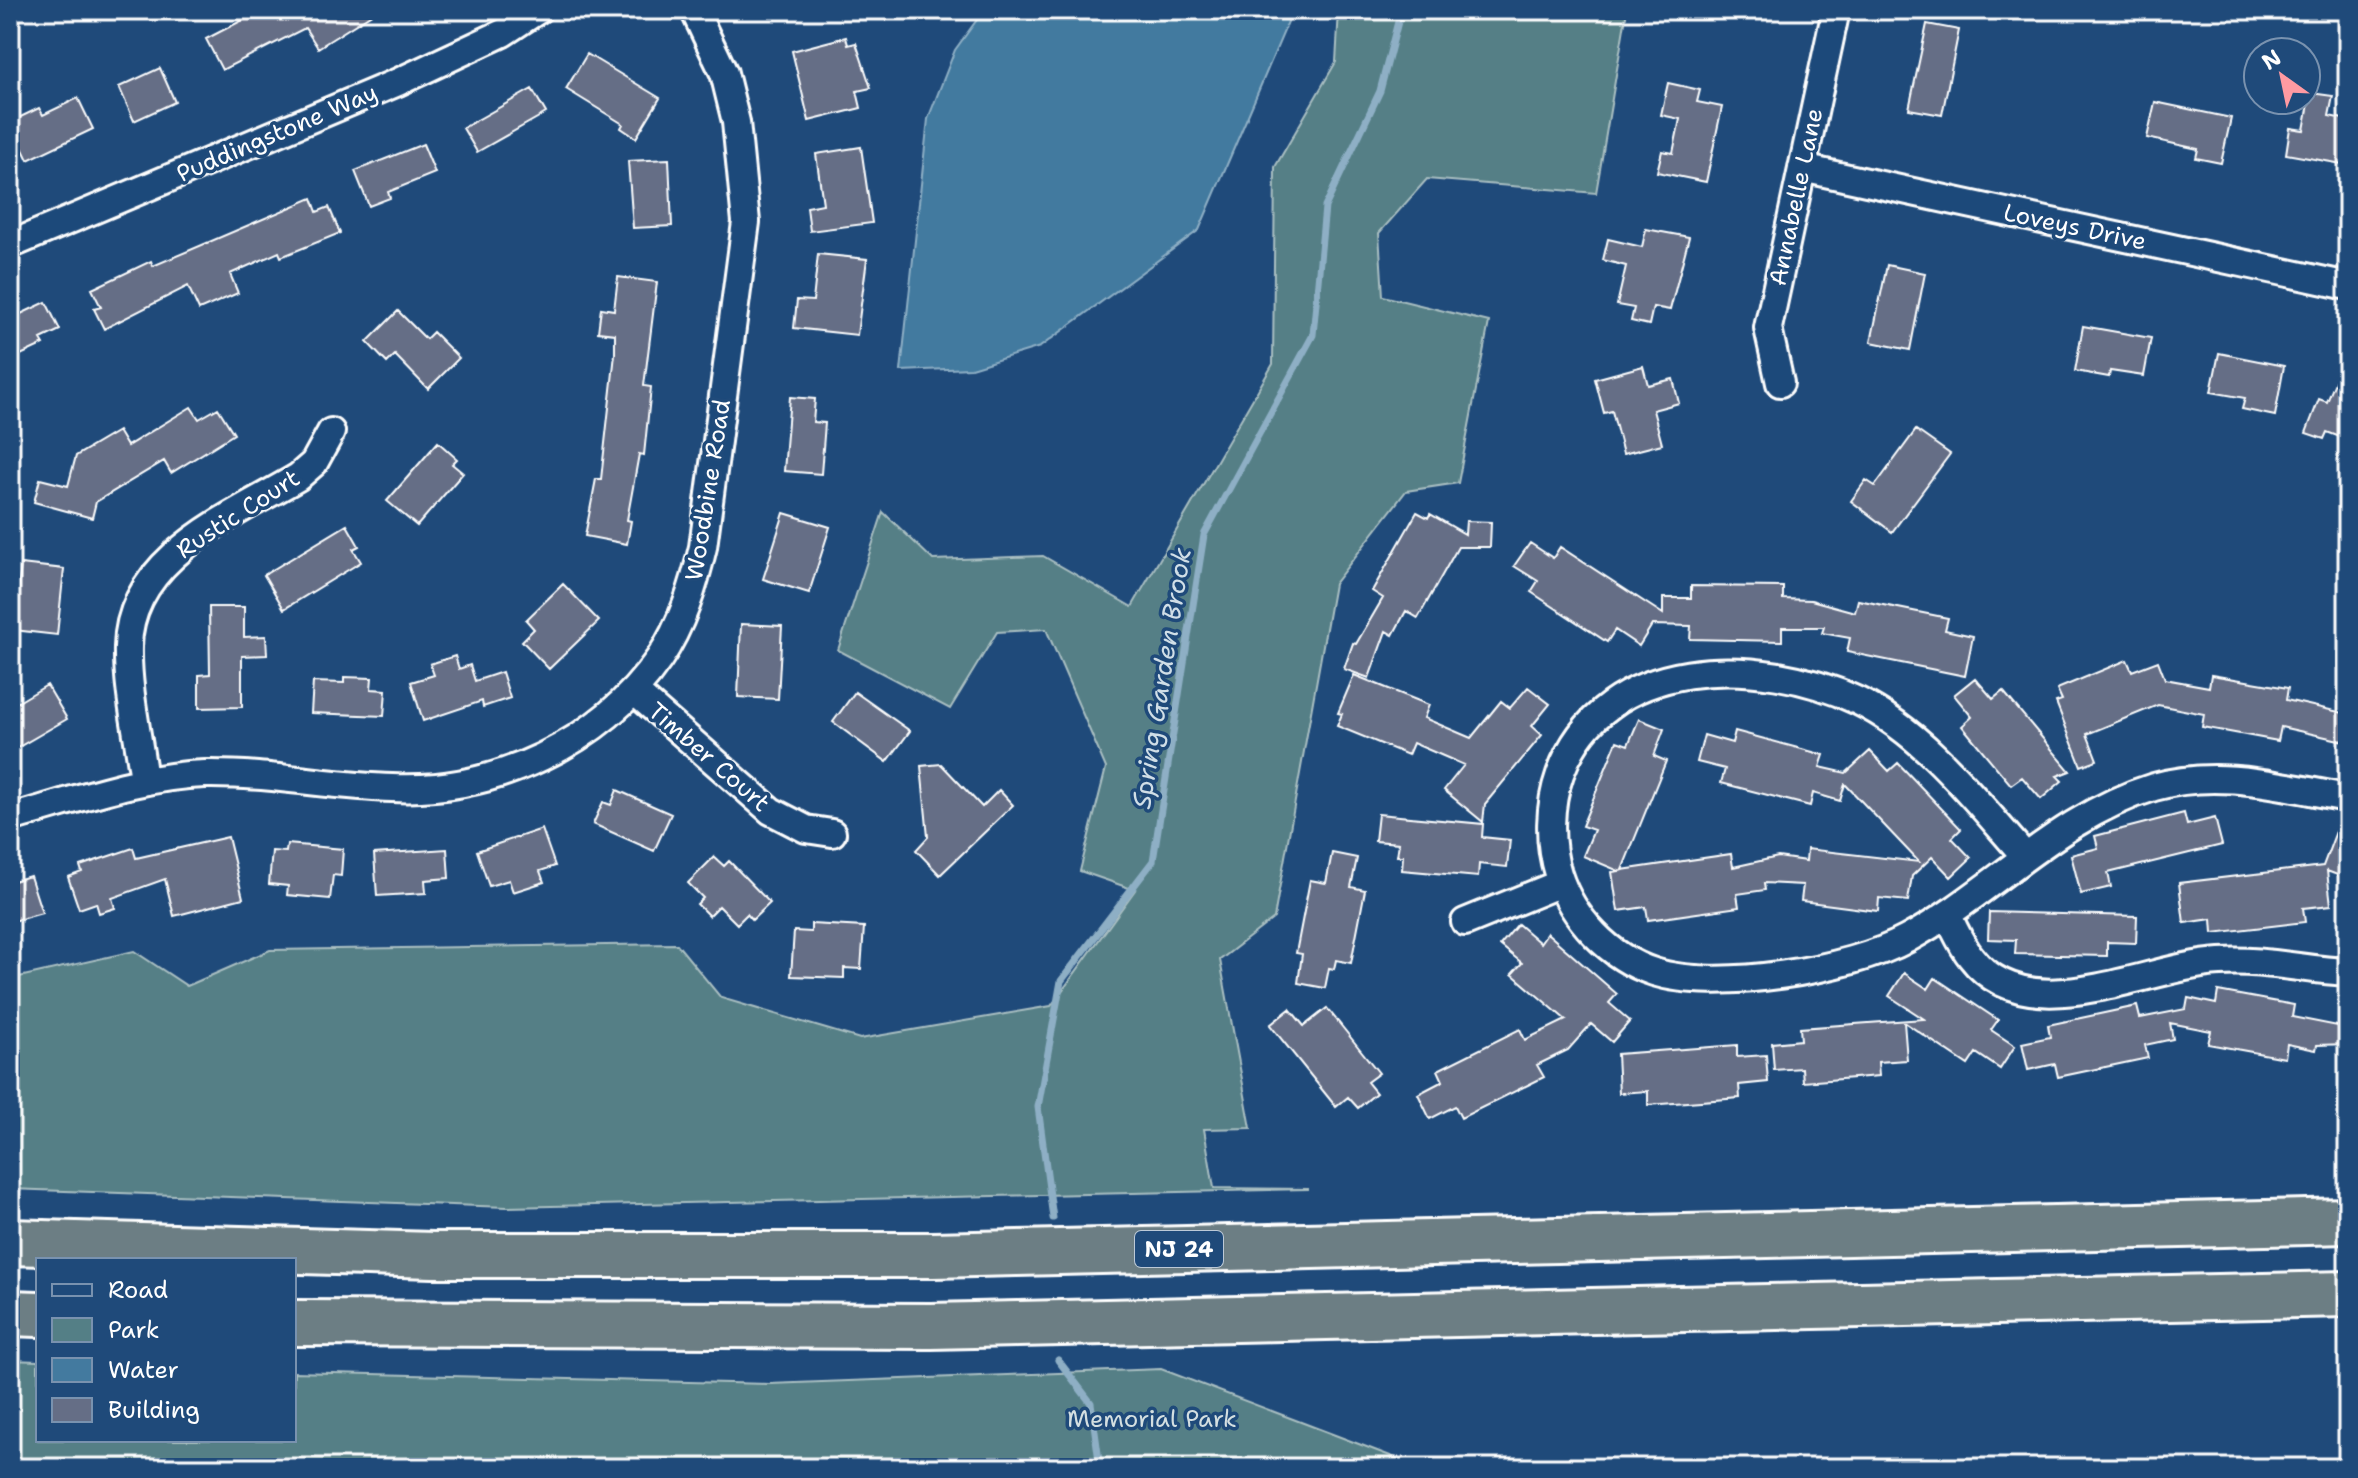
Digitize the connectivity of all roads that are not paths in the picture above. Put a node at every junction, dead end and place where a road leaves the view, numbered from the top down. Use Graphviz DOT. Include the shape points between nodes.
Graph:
graph roads {
  1 [pos="538,10"];
  2 [pos="694,10"];
  3 [pos="1836,10"];
  4 [pos="1802,168"];
  5 [pos="10,245"];
  6 [pos="2348,286"];
  7 [pos="1780,383"];
  8 [pos="331,432"];
  9 [pos="634,691"];
  10 [pos="144,781"];
  11 [pos="2348,798"];
  12 [pos="10,818"];
  13 [pos="832,833"];
  14 [pos="2025,856"];
  15 [pos="1561,883"];
  16 [pos="1947,915"];
  17 [pos="1465,922"];
  18 [pos="2348,972"];
  19 [pos="2348,1221"];
  20 [pos="10,1242"];
  21 [pos="2348,1294"];
  22 [pos="10,1313"];
  23 [pos="36,1314"];
  24 [pos="296,1323"];
  1 -- 5 [label="street, Puddingstone Way" via="503,33 398,82"];
  2 -- 9 [label="street, Woodbine Road" via="724,73 744,172 746,222 694,586 679,623"];
  3 -- 4 [label="street, Annabelle Lane"];
  4 -- 6 [label="street, Loveys Drive"];
  4 -- 7 [label="street, Annabelle Lane" via="1768,328"];
  8 -- 10 [label="street, Rustic Court" via="314,463 298,477 169,559 141,595 128,648"];
  9 -- 10 [label="street, Woodbine Road" via="585,733 545,756 473,781 393,789 257,775"];
  9 -- 13 [label="street, Timber Court" via="771,811 806,829"];
  10 -- 12 [label="street, Woodbine Road"];
  11 -- 14 [label="street" via="2200,777 2117,800 2076,820"];
  14 -- 15 [label="street" via="1947,770 1862,703 1780,678 1685,673 1623,695 1582,731 1566,757 1551,815 1553,857"];
  14 -- 16 [label="street"];
  15 -- 16 [label="street" via="1588,927 1609,948 1642,967 1678,978 1751,977 1828,966 1868,956"];
  15 -- 17 [label="street"];
  16 -- 18 [label="street" via="1985,972 2030,992 2064,994 2174,967 2219,962"];
  19 -- 20 [label="highway, NJ 24" via="933,1255 433,1255"];
  21 -- 24 [label="highway" via="931,1326"];
  22 -- 23 [label="highway"];
}
